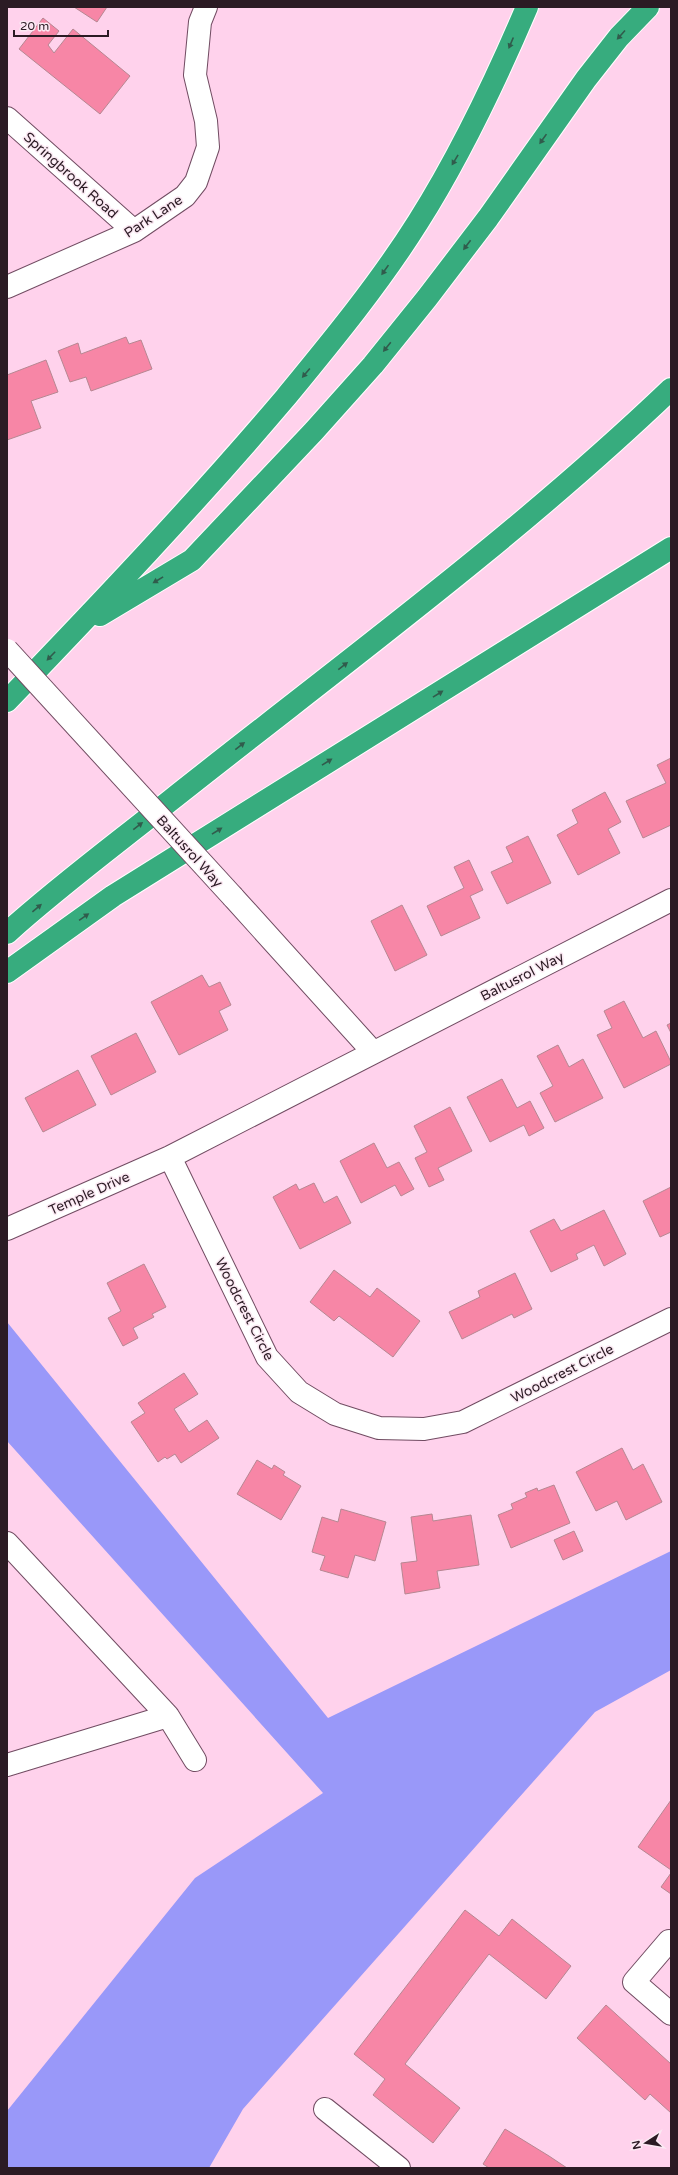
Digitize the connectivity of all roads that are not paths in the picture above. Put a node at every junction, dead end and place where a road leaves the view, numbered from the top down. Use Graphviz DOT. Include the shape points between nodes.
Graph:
graph roads {
  1 [pos="206,7"];
  2 [pos="526,7"];
  3 [pos="648,7"];
  4 [pos="7,118"];
  5 [pos="134,231"];
  6 [pos="7,287"];
  7 [pos="671,389"];
  8 [pos="671,548"];
  9 [pos="78,628"];
  10 [pos="7,650"];
  11 [pos="7,701"];
  12 [pos="671,900"];
  13 [pos="7,933"];
  14 [pos="7,972"];
  15 [pos="374,1052"];
  16 [pos="170,1157"];
  17 [pos="7,1228"];
  18 [pos="671,1319"];
  19 [pos="7,1543"];
  20 [pos="168,1716"];
  21 [pos="195,1760"];
  22 [pos="7,1765"];
  23 [pos="671,1944"];
  24 [pos="671,2014"];
  25 [pos="325,2109"];
  26 [pos="399,2168"];
  1 -- 5 [label="street, Park Lane" via="200,22 195,75 206,121 208,147 202,168 196,182 185,196"];
  2 -- 9 [label="highway, one-way" via="496,79 460,151 417,224 372,288 321,355 259,429"];
  3 -- 9 [label="highway, one-way" via="619,37 586,79 488,218 427,298 373,365 314,431 192,560"];
  4 -- 5 [label="street, Springbrook Road"];
  5 -- 6 [label="street, Park Lane"];
  13 -- 7 [label="highway, one-way" via="131,832 452,580 550,498"];
  14 -- 8 [label="highway, one-way" via="113,896"];
  9 -- 11 [label="highway, one-way"];
  10 -- 15 [label="street, Baltusrol Way, bridge"];
  12 -- 15 [label="street, Baltusrol Way"];
  15 -- 16 [label="street, Baltusrol Way"];
  16 -- 17 [label="street, Temple Drive"];
  16 -- 18 [label="street, Woodcrest Circle" via="267,1358 299,1392 343,1416 379,1428 424,1429 463,1422"];
  19 -- 20 [label="street"];
  20 -- 21 [label="street"];
  20 -- 22 [label="street"];
  23 -- 24 [label="street" via="668,1941 634,1982"];
  25 -- 26 [label="street"];
}
